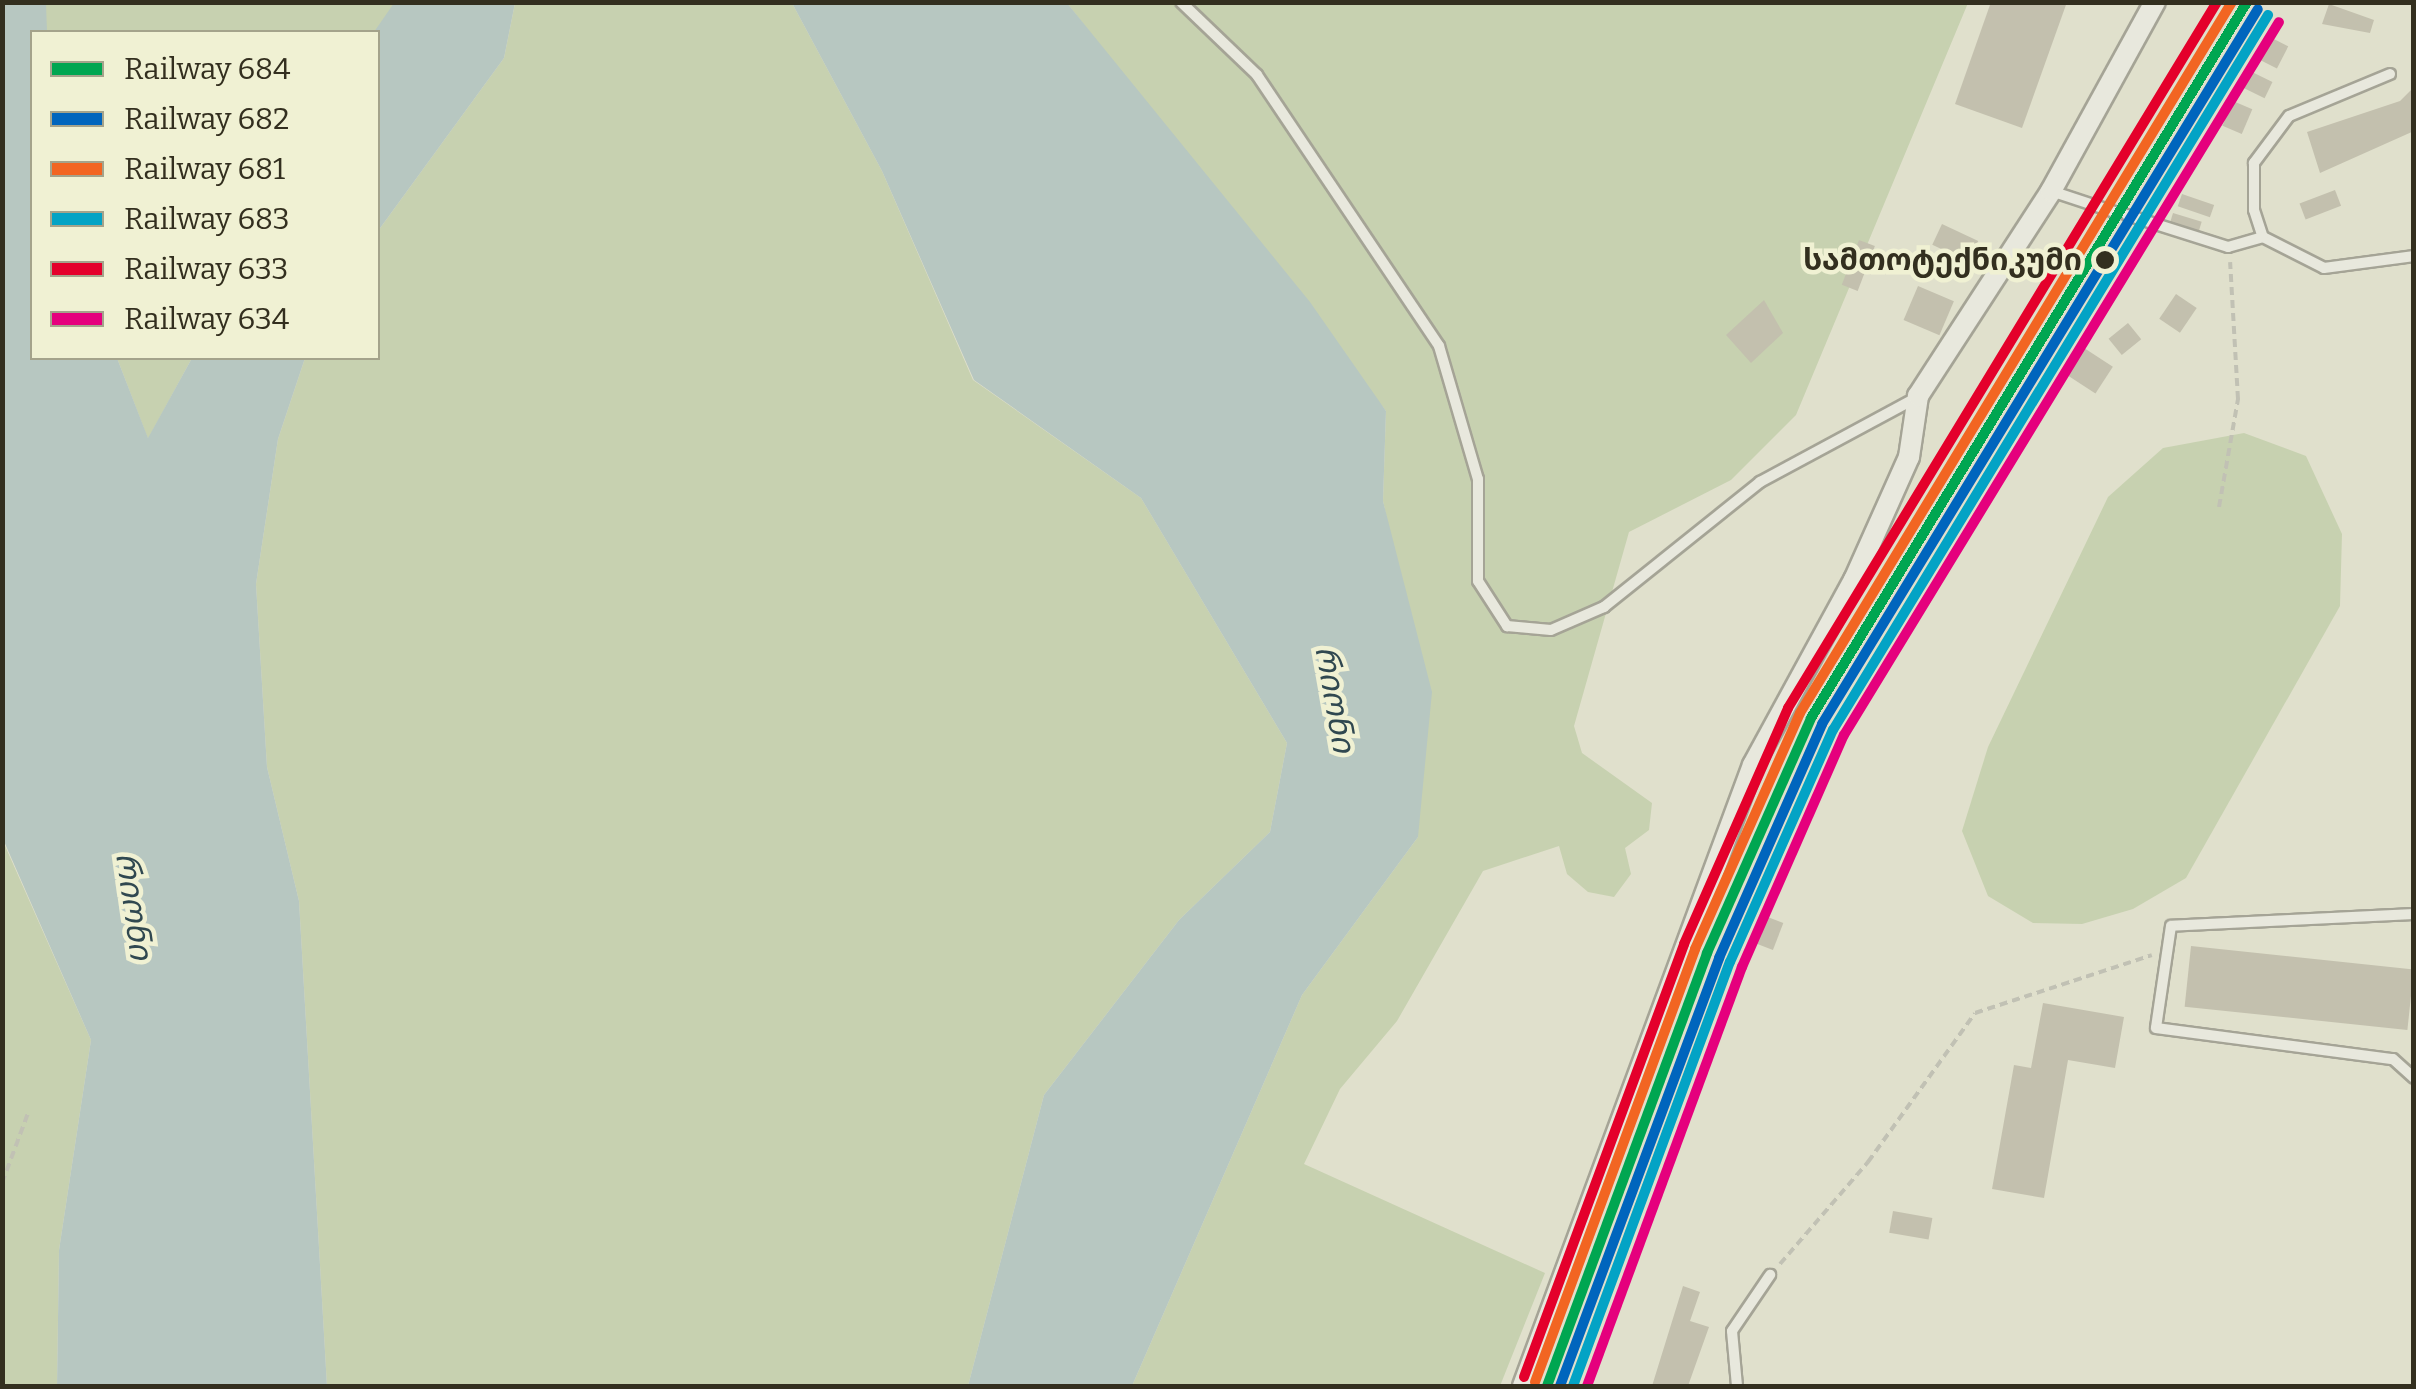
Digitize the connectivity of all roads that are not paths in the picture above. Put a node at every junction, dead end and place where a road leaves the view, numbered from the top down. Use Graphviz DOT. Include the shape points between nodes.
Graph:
graph roads {
  1 [pos="1181,2"];
  2 [pos="2155,2"];
  3 [pos="2390,74"];
  4 [pos="2052,191"];
  5 [pos="2264,237"];
  6 [pos="2414,256"];
  7 [pos="1918,396"];
  8 [pos="2414,914"];
  9 [pos="2414,1078"];
  10 [pos="1770,1275"];
  11 [pos="1523,1386"];
  12 [pos="1737,1386"];
  1 -- 7 [label="lane" via="1256,75 1439,346 1478,479 1478,581 1508,626 1551,630 1604,607 1760,482"];
  2 -- 4 [label="street"];
  3 -- 5 [label="lane" via="2289,116 2254,163"];
  4 -- 5 [label="lane" via="2228,247"];
  4 -- 7 [label="street"];
  5 -- 6 [label="lane" via="2324,268"];
  7 -- 11 [label="street" via="1909,458 1862,562 1753,765"];
  8 -- 9 [label="lane" via="2170,926 2156,1028 2392,1058"];
  10 -- 12 [label="lane" via="1732,1330"];
}
